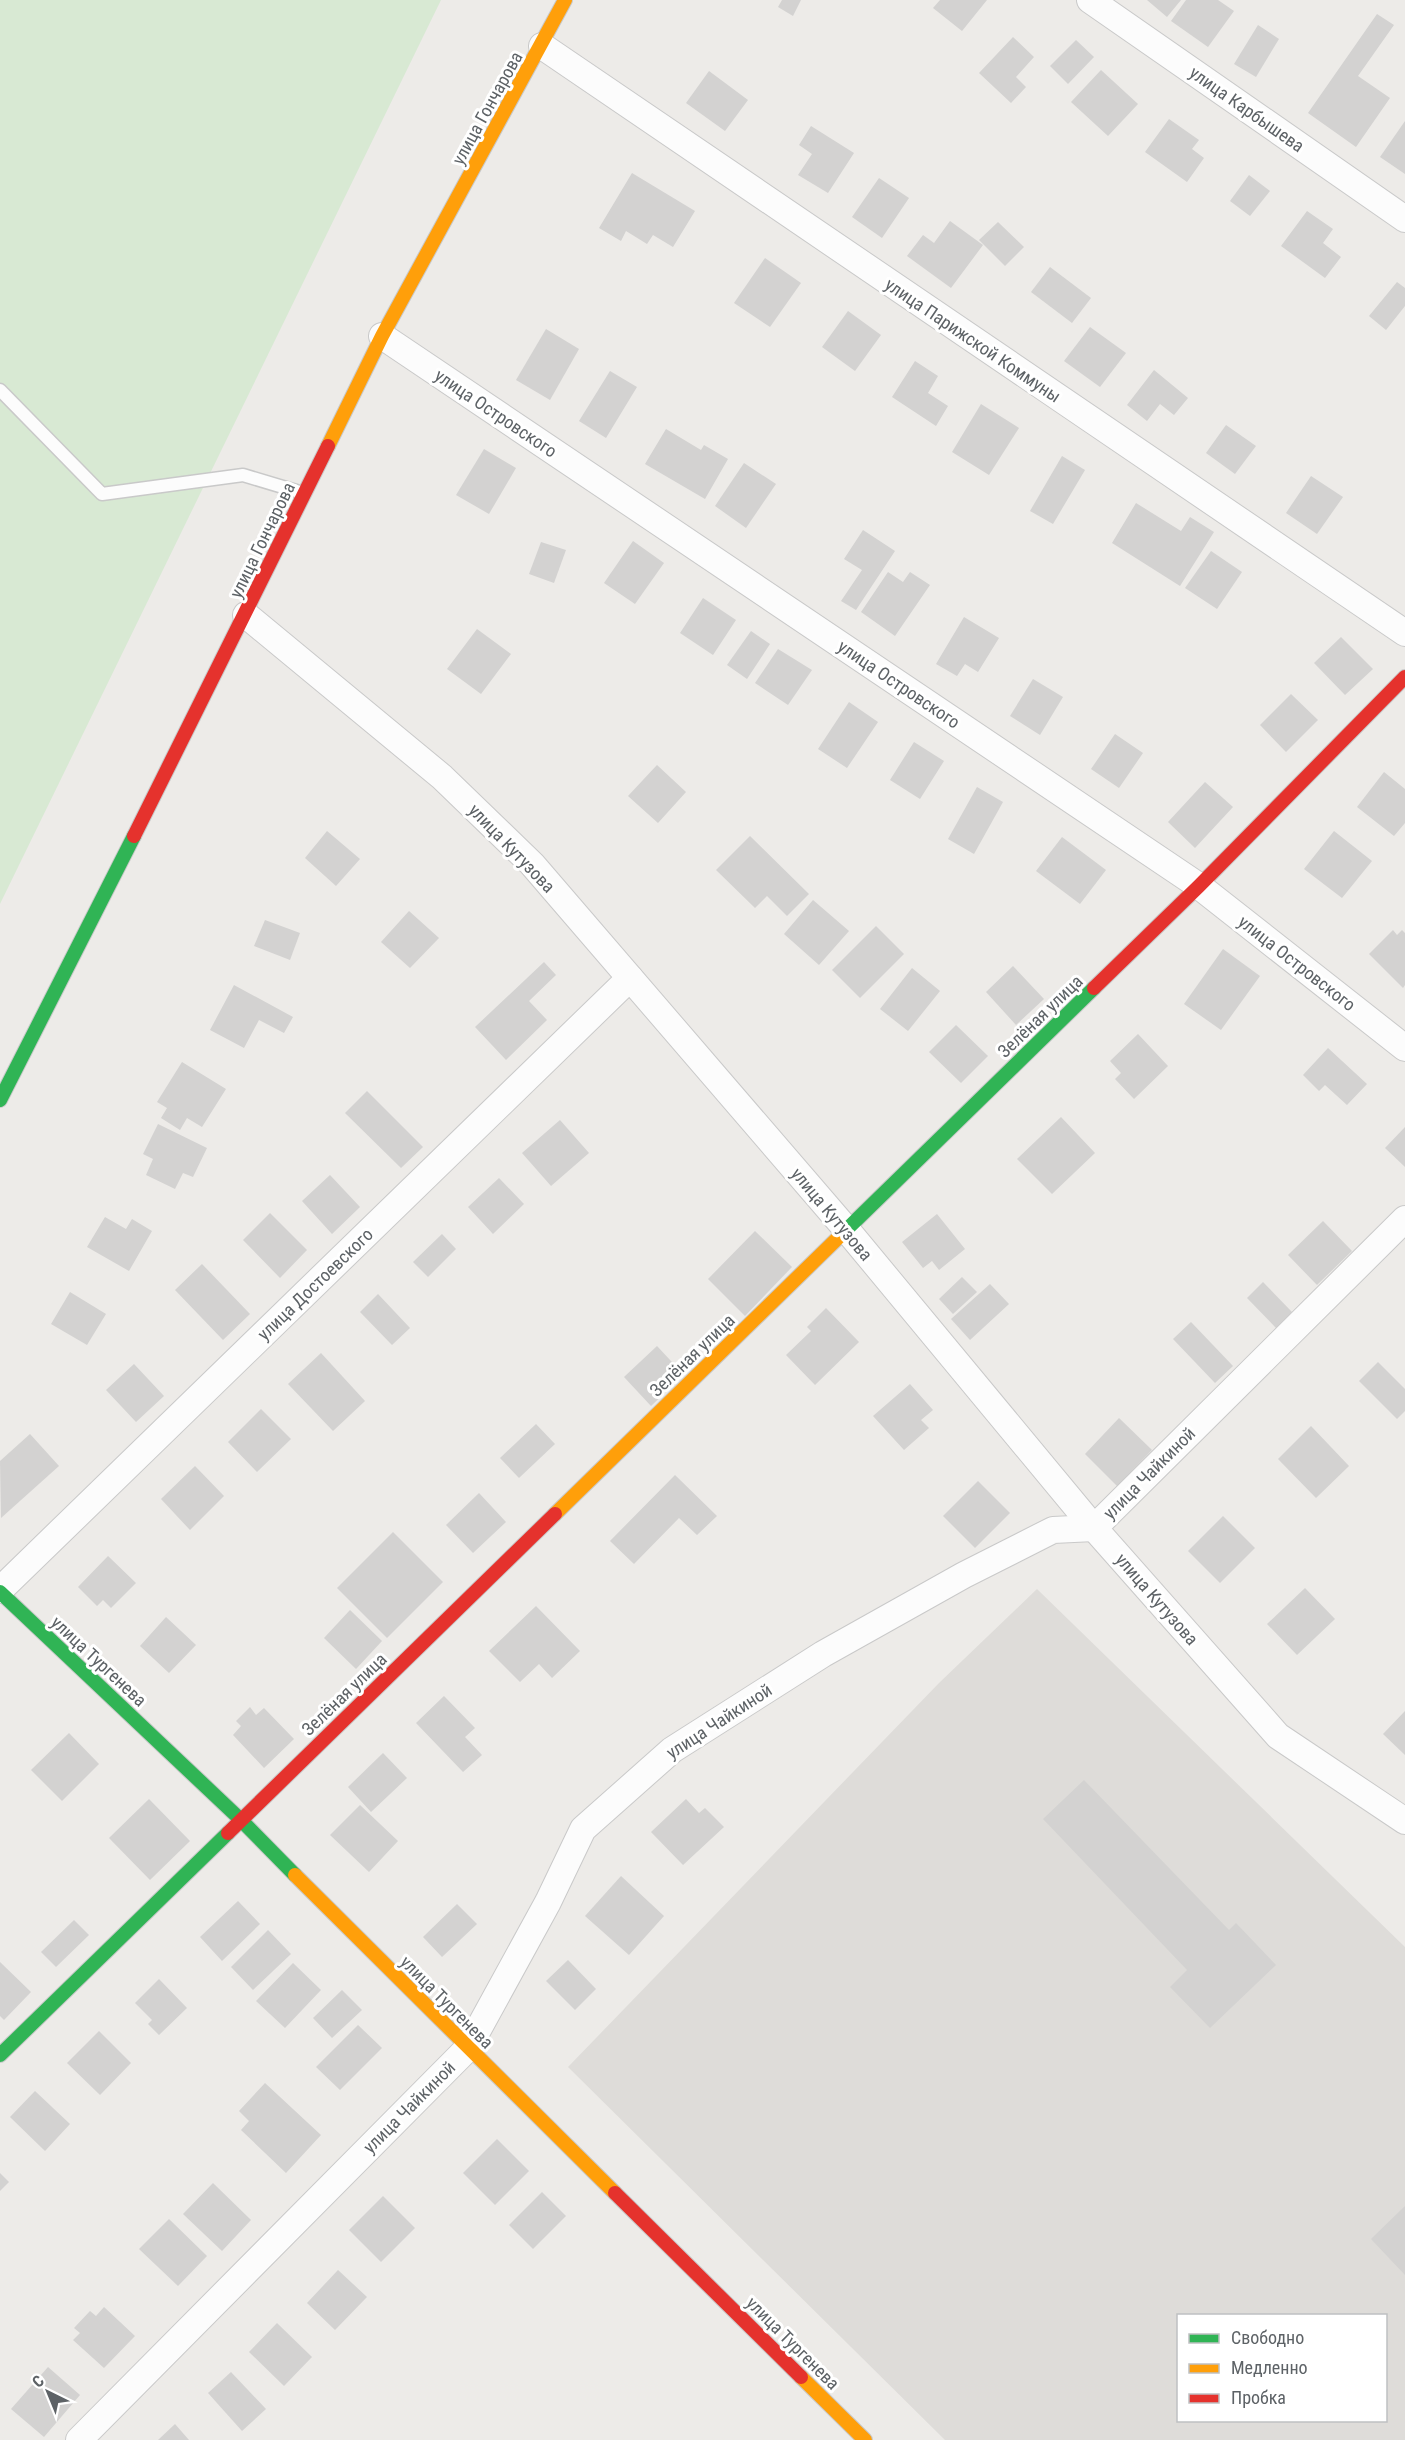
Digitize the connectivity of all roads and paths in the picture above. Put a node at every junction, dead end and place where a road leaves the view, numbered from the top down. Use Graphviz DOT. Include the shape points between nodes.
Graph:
graph roads {
  1 [pos="565,0"];
  2 [pos="1090,0"];
  3 [pos="542,46"];
  4 [pos="1405,219"];
  5 [pos="382,336"];
  6 [pos="0,390"];
  7 [pos="304,493"];
  8 [pos="246,615"];
  9 [pos="1405,633"];
  10 [pos="1405,677"];
  11 [pos="1199,886"];
  12 [pos="630,978"];
  13 [pos="1405,1048"];
  14 [pos="0,1100"];
  15 [pos="1405,1219"];
  16 [pos="846,1230"];
  17 [pos="1094,1528"];
  18 [pos="0,1591"];
  19 [pos="241,1820"];
  20 [pos="1405,1821"];
  21 [pos="468,2048"];
  22 [pos="0,2055"];
  23 [pos="79,2440"];
  24 [pos="865,2440"];
  1 -- 3 [label="street, улица Гончарова"];
  2 -- 4 [label="street, улица Карбышева"];
  3 -- 5 [label="street, улица Гончарова"];
  3 -- 9 [label="street, улица Парижской Коммуны"];
  5 -- 7 [label="street, улица Гончарова"];
  5 -- 11 [label="street, улица Островского"];
  6 -- 7 [label="lane" via="102,494 243,475"];
  7 -- 8 [label="street, улица Гончарова"];
  8 -- 12 [label="street, улица Кутузова" via="442,777 532,864"];
  8 -- 14 [label="street, улица Гончарова"];
  10 -- 11 [label="street, Зелёная улица"];
  11 -- 13 [label="street, улица Островского"];
  11 -- 16 [label="street, Зелёная улица"];
  12 -- 16 [label="street, улица Кутузова"];
  12 -- 18 [label="street, улица Достоевского"];
  15 -- 17 [label="street, улица Чайкиной"];
  16 -- 17 [label="street, улица Кутузова"];
  16 -- 19 [label="street, Зелёная улица"];
  17 -- 20 [label="street, улица Кутузова" via="1278,1736"];
  17 -- 21 [label="street, улица Чайкиной" via="1053,1530 964,1575 823,1654 672,1750 583,1829"];
  18 -- 19 [label="street, улица Тургенева"];
  19 -- 21 [label="street, улица Тургенева"];
  19 -- 22 [label="street, Зелёная улица"];
  21 -- 23 [label="street, улица Чайкиной"];
  21 -- 24 [label="street, улица Тургенева"];
}
